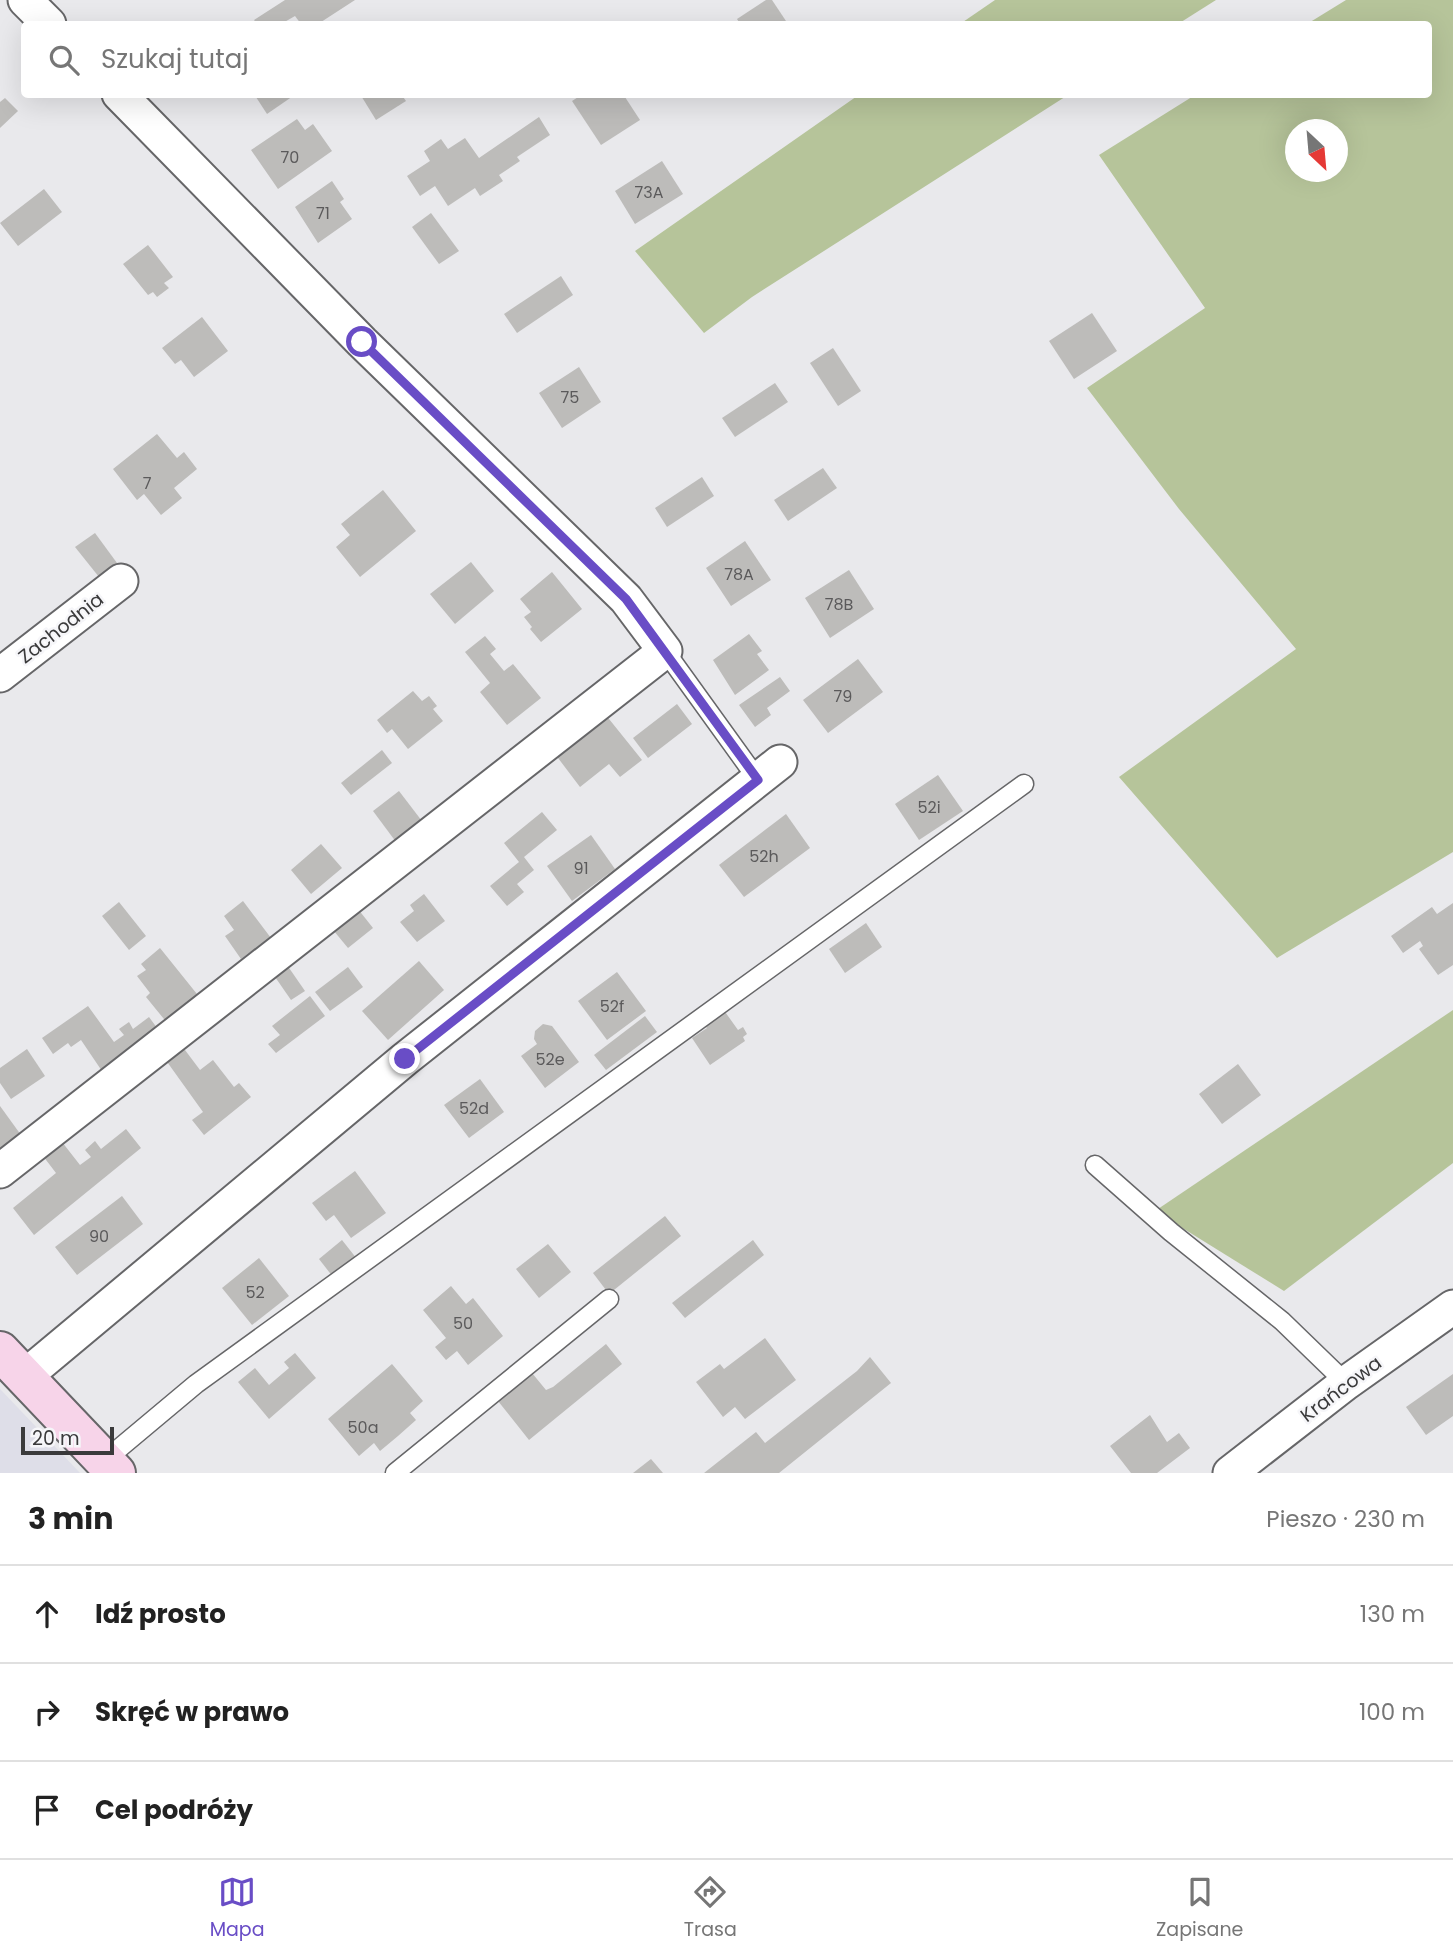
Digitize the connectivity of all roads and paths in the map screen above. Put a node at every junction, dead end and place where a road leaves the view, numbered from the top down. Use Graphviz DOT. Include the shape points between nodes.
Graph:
graph roads {
  1 [pos="25,0"];
  2 [pos="47,21"];
  3 [pos="123,98"];
  4 [pos="121,581"];
  5 [pos="665,651"];
  6 [pos="0,675"];
  7 [pos="769,771"];
  8 [pos="1024,784"];
  9 [pos="1095,1165"];
  10 [pos="0,1171"];
  11 [pos="609,1298"];
  12 [pos="1453,1307"];
  13 [pos="12,1364"];
  14 [pos="1346,1383"];
  15 [pos="110,1467"];
  16 [pos="395,1473"];
  17 [pos="1230,1473"];
  1 -- 2 [label="street"];
  3 -- 5 [label="street" via="362,342 626,599"];
  4 -- 6 [label="street, Zachodnia"];
  5 -- 7 [label="lane"];
  5 -- 10 [label="street"];
  7 -- 13 [label="street"];
  8 -- 15 [label="lane" via="196,1384"];
  9 -- 14 [label="lane" via="1282,1321"];
  11 -- 16 [label="lane"];
  12 -- 14 [label="street, Krańcowa"];
  13 -- 15 [label="street"];
  14 -- 17 [label="street, Krańcowa"];
}
